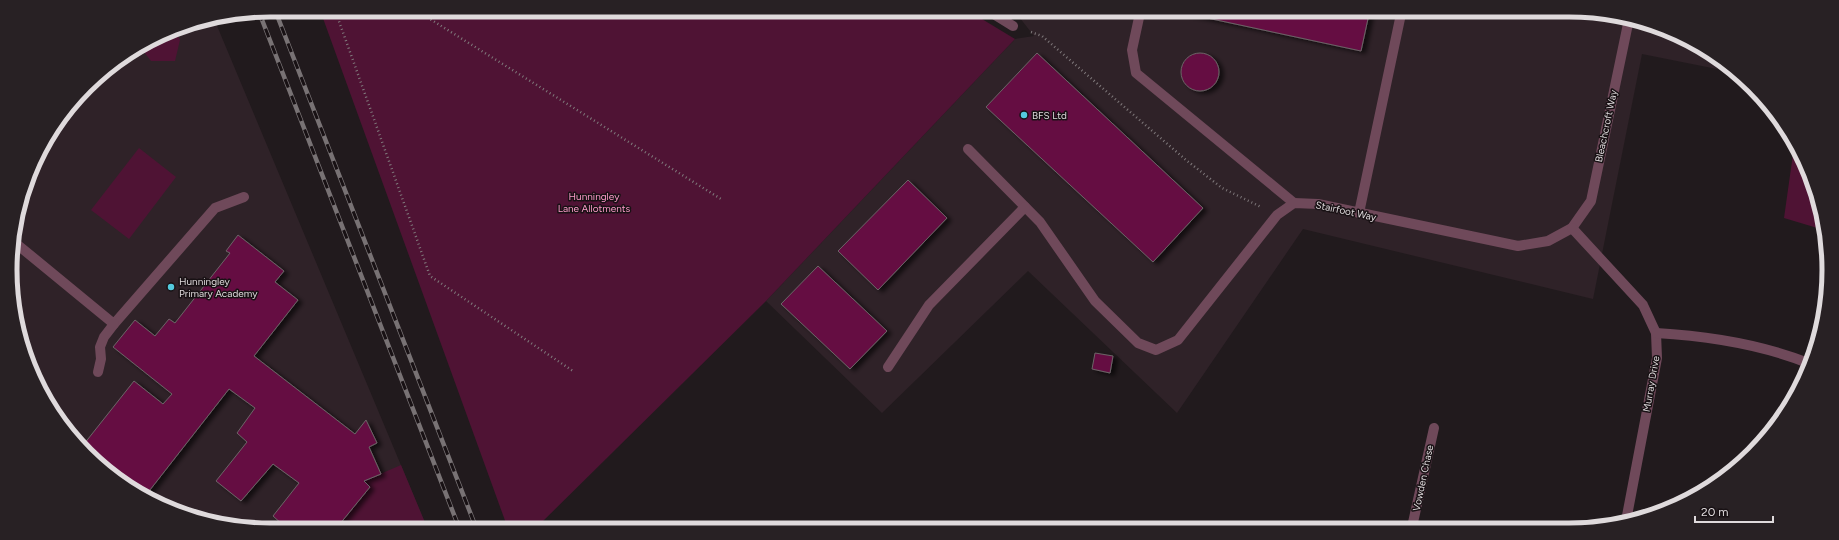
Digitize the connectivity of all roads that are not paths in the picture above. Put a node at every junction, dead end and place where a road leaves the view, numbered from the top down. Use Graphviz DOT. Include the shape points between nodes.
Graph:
graph roads {
  1 [pos="998,17"];
  2 [pos="1139,17"];
  3 [pos="1401,17"];
  4 [pos="1630,25"];
  5 [pos="1013,26"];
  6 [pos="968,149"];
  7 [pos="244,197"];
  8 [pos="1294,203"];
  9 [pos="1025,207"];
  10 [pos="1359,213"];
  11 [pos="1572,228"];
  12 [pos="18,246"];
  13 [pos="114,324"];
  14 [pos="1656,333"];
  15 [pos="1805,362"];
  16 [pos="888,367"];
  17 [pos="98,372"];
  18 [pos="1434,428"];
  19 [pos="1627,516"];
  20 [pos="1413,523"];
  1 -- 5 [label="street"];
  2 -- 8 [label="street" via="1132,50 1136,73"];
  3 -- 10 [label="street"];
  4 -- 11 [label="street, Bleachcroft Way" via="1591,201"];
  6 -- 9 [label="street"];
  7 -- 13 [label="street" via="215,208"];
  8 -- 9 [label="street" via="1277,215 1178,340 1156,350 1138,344 1095,301 1040,222"];
  8 -- 10 [label="street, Stairfoot Way" via="1318,204"];
  9 -- 16 [label="street" via="929,305"];
  10 -- 11 [label="street, Stairfoot Way" via="1518,246 1548,241"];
  11 -- 14 [label="street, Murray Drive" via="1643,305"];
  12 -- 13 [label="street"];
  13 -- 17 [label="street" via="100,347"];
  14 -- 15 [label="street" via="1698,335 1782,353"];
  14 -- 19 [label="street, Murray Drive" via="1657,358"];
  18 -- 20 [label="street, Vowden Chase"];
}
